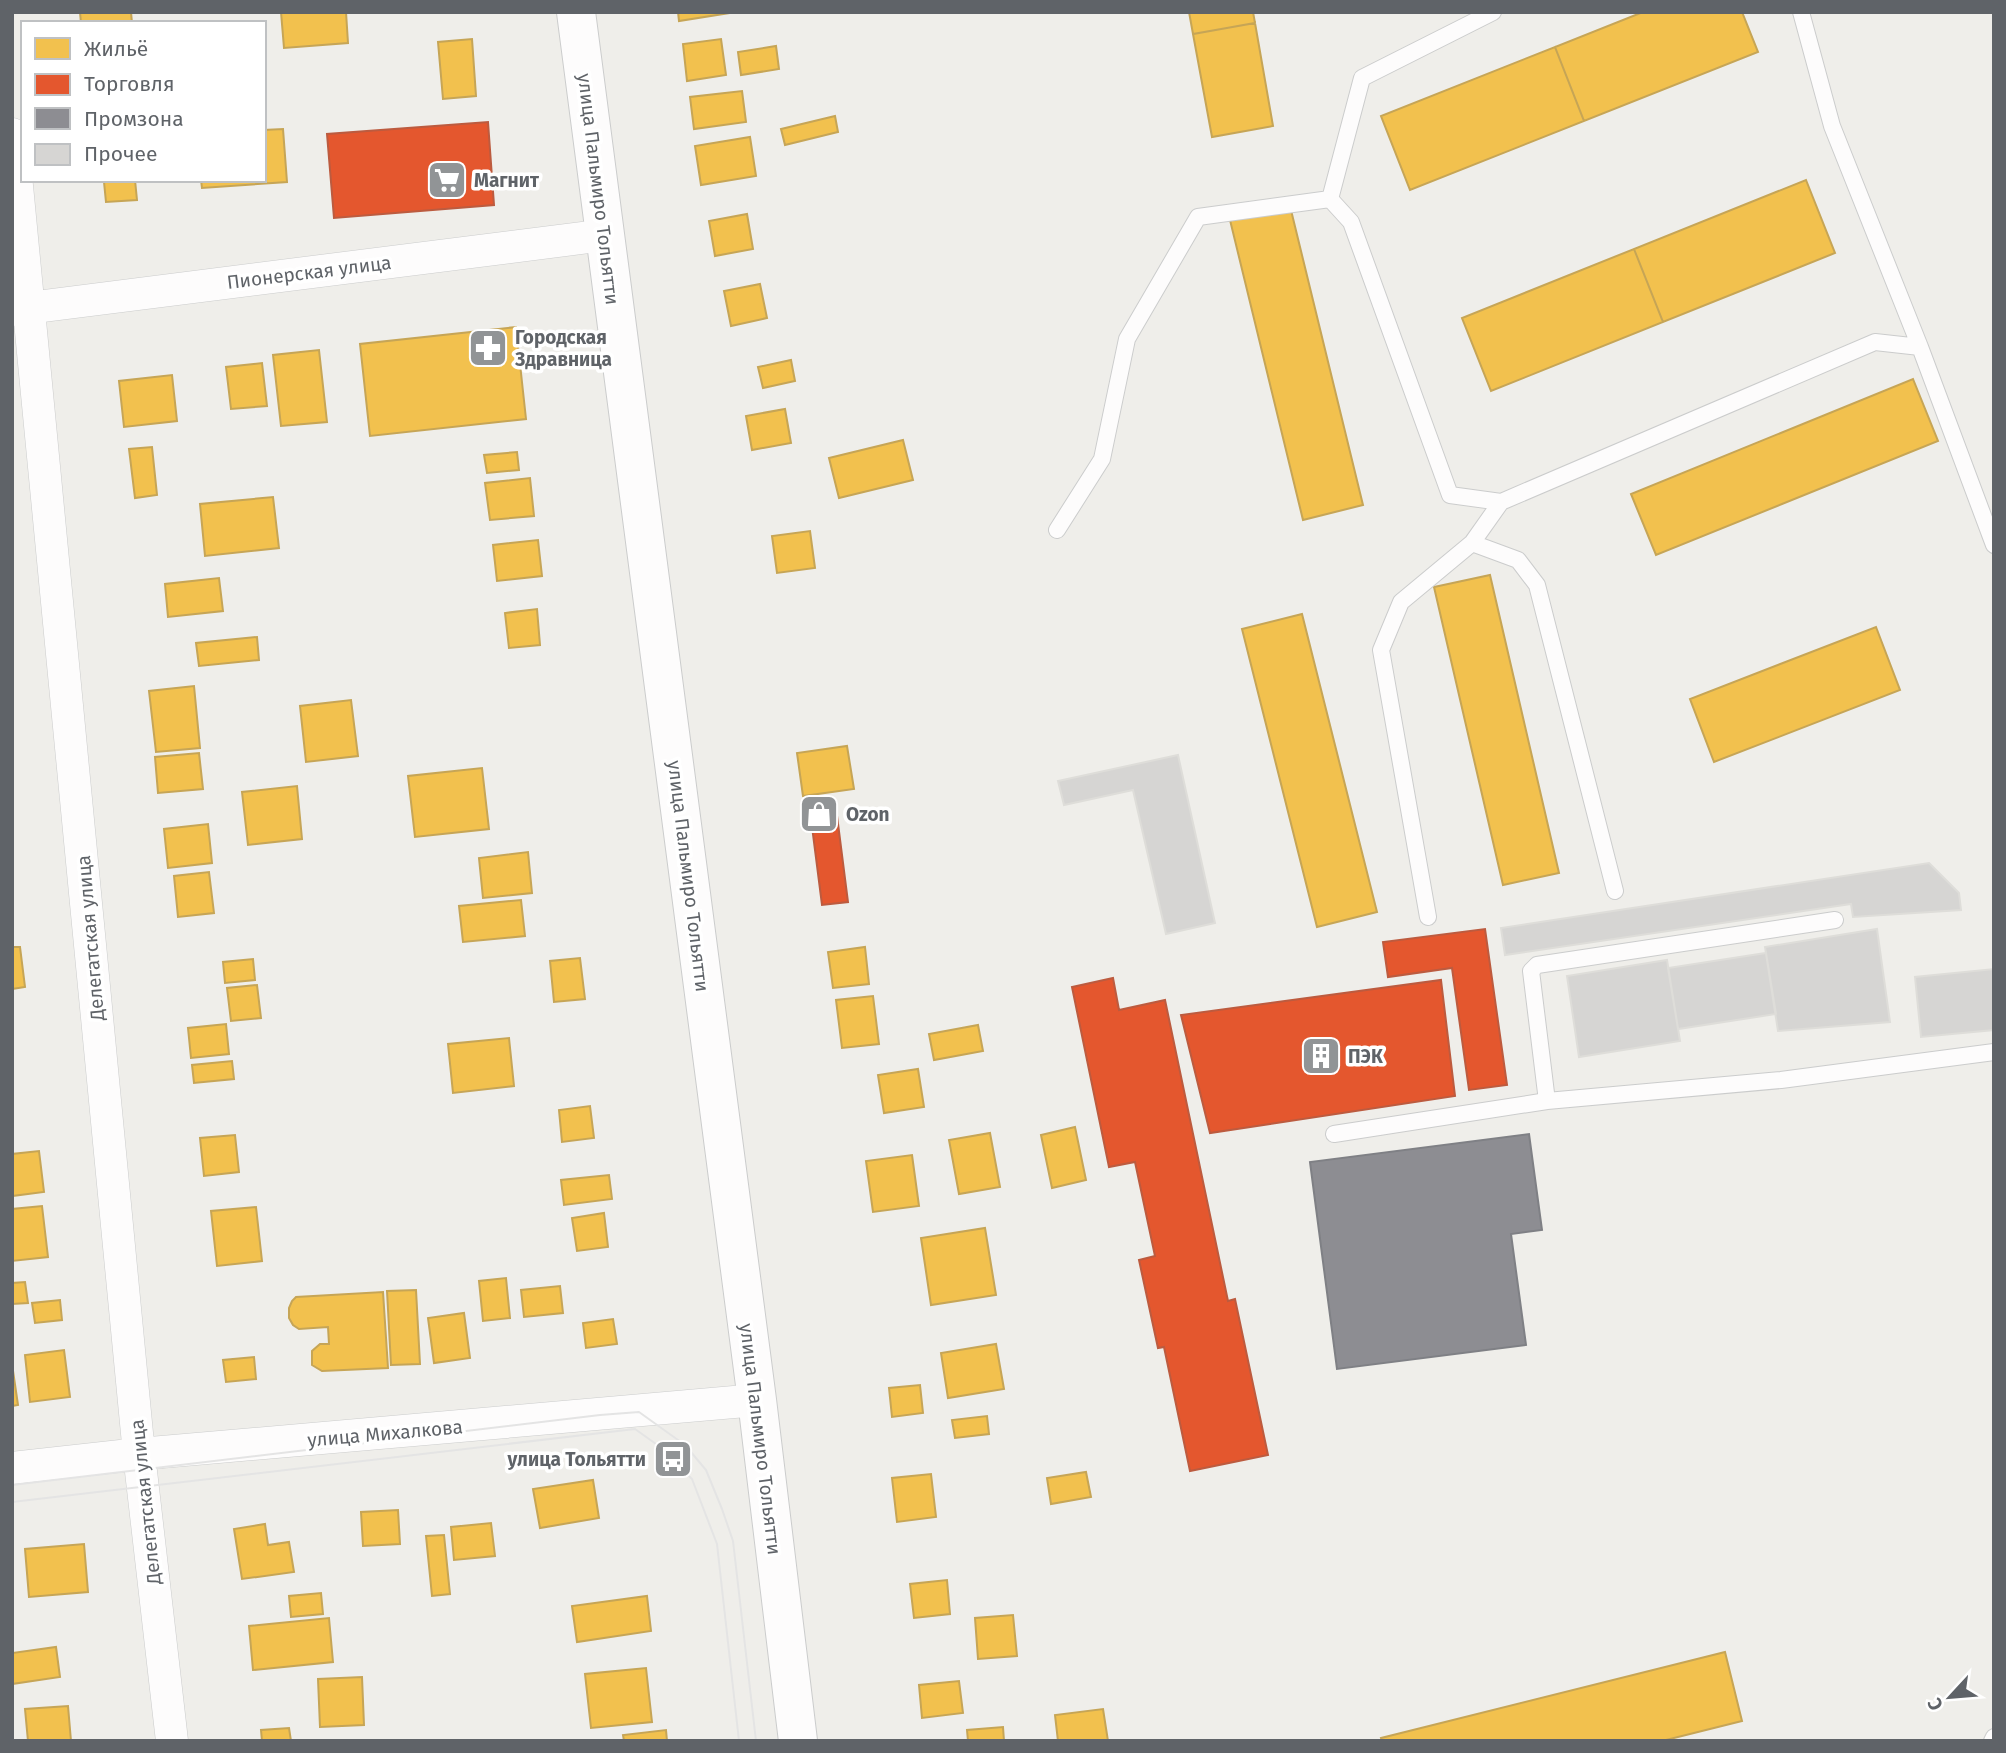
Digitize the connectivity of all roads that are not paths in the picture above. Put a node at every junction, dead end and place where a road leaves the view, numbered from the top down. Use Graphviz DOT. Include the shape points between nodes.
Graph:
graph roads {
  1 [pos="576,12"];
  2 [pos="1493,12"];
  3 [pos="1801,12"];
  4 [pos="12,134"];
  5 [pos="1330,199"];
  6 [pos="605,235"];
  7 [pos="21,309"];
  8 [pos="1920,347"];
  9 [pos="1501,502"];
  10 [pos="1057,530"];
  11 [pos="1472,543"];
  12 [pos="1994,545"];
  13 [pos="1615,891"];
  14 [pos="1428,917"];
  15 [pos="1836,920"];
  16 [pos="1994,1052"];
  17 [pos="1547,1101"];
  18 [pos="1334,1133"];
  19 [pos="757,1400"];
  20 [pos="139,1454"];
  21 [pos="12,1468"];
  22 [pos="173,1741"];
  23 [pos="798,1741"];
  1 -- 6 [label="street, улица Пальмиро Тольятти"];
  2 -- 5 [label="lane" via="1362,78"];
  3 -- 8 [label="lane" via="1832,126"];
  4 -- 7 [label="street, Делегатская улица"];
  5 -- 9 [label="lane" via="1350,222 1450,495"];
  5 -- 10 [label="lane" via="1198,217 1126,340 1102,459"];
  6 -- 7 [label="street, Пионерская улица"];
  6 -- 19 [label="street, улица Пальмиро Тольятти"];
  7 -- 20 [label="street, Делегатская улица"];
  8 -- 9 [label="lane" via="1874,342"];
  8 -- 12 [label="lane"];
  9 -- 11 [label="lane"];
  11 -- 13 [label="lane" via="1518,560 1537,584"];
  11 -- 14 [label="lane" via="1401,601 1381,650"];
  15 -- 17 [label="lane" via="1537,965 1531,971"];
  16 -- 17 [label="lane" via="1781,1080"];
  17 -- 18 [label="lane"];
  19 -- 20 [label="street, улица Михалкова"];
  19 -- 23 [label="street, улица Пальмиро Тольятти"];
  20 -- 21 [label="street, улица Михалкова"];
  20 -- 22 [label="street, Делегатская улица"];
}
